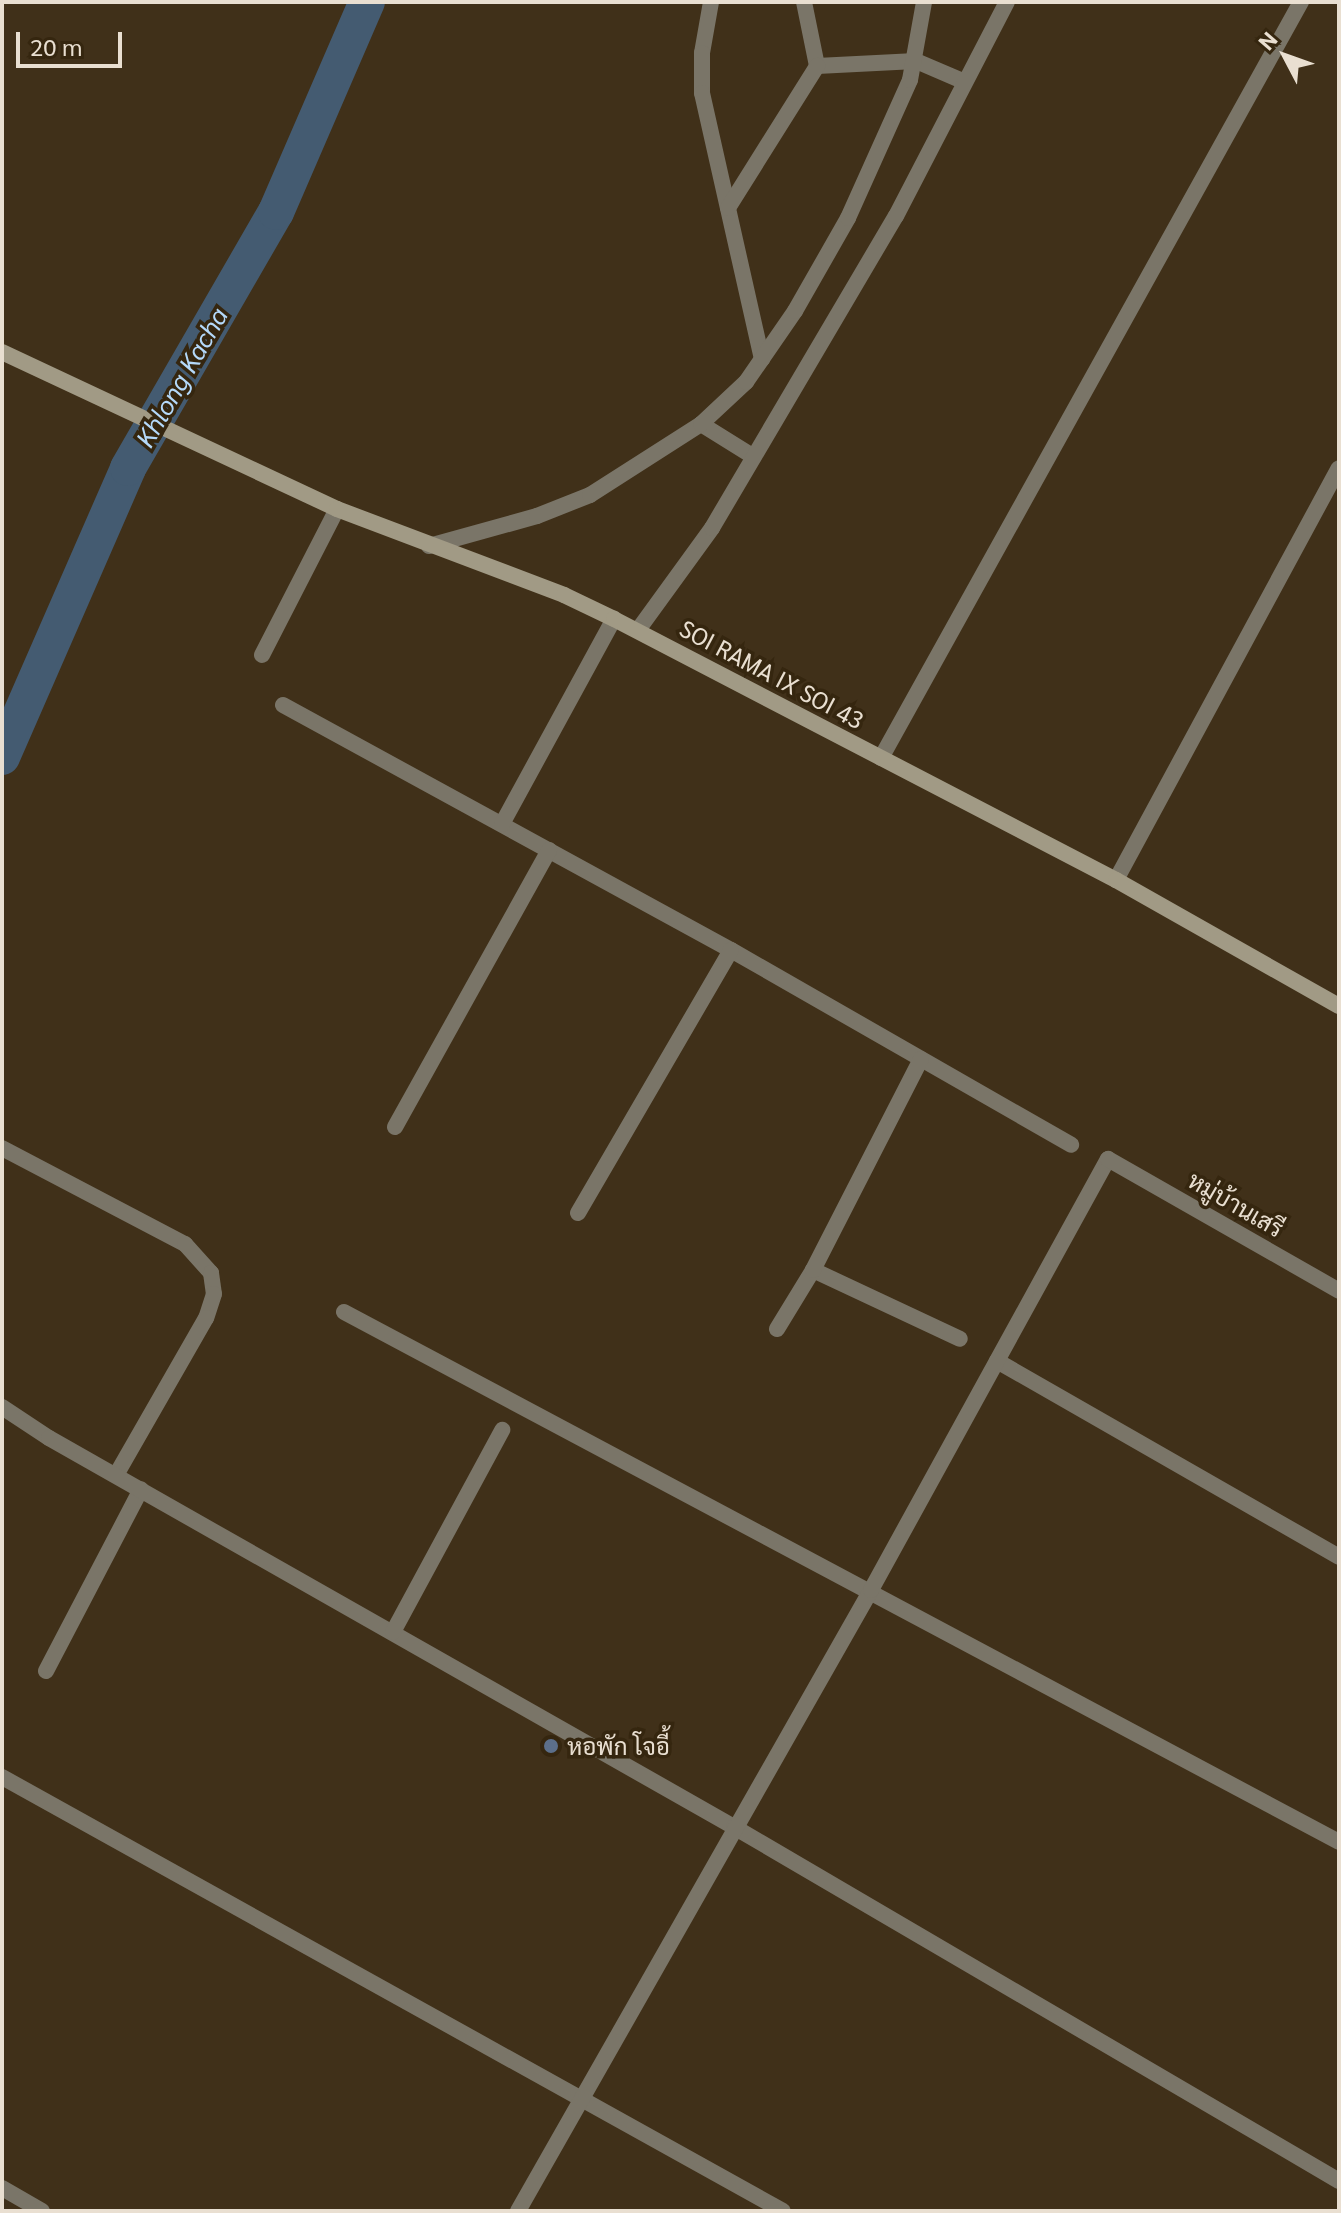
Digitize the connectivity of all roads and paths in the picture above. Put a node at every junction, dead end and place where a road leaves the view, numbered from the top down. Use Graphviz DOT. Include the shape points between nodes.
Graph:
graph roads {
  1 [pos="711,2"];
  2 [pos="804,2"];
  3 [pos="924,2"];
  4 [pos="1007,2"];
  5 [pos="1301,2"];
  6 [pos="916,61"];
  7 [pos="817,66"];
  8 [pos="965,82"];
  9 [pos="728,208"];
  10 [pos="2,352"];
  11 [pos="762,359"];
  12 [pos="701,424"];
  13 [pos="754,457"];
  14 [pos="1339,468"];
  15 [pos="337,509"];
  16 [pos="429,546"];
  17 [pos="614,619"];
  18 [pos="638,630"];
  19 [pos="262,655"];
  20 [pos="283,705"];
  21 [pos="881,758"];
  22 [pos="502,824"];
  23 [pos="549,850"];
  24 [pos="1116,880"];
  25 [pos="731,950"];
  26 [pos="1338,1004"];
  27 [pos="921,1059"];
  28 [pos="395,1127"];
  29 [pos="1071,1145"];
  30 [pos="2,1148"];
  31 [pos="578,1213"];
  32 [pos="813,1270"];
  33 [pos="1339,1291"];
  34 [pos="344,1312"];
  35 [pos="777,1329"];
  36 [pos="960,1339"];
  37 [pos="997,1361"];
  38 [pos="2,1407"];
  39 [pos="502,1430"];
  40 [pos="116,1475"];
  41 [pos="141,1489"];
  42 [pos="1339,1557"];
  43 [pos="871,1590"];
  44 [pos="393,1632"];
  45 [pos="46,1671"];
  46 [pos="2,1777"];
  47 [pos="734,1827"];
  48 [pos="1339,1842"];
  49 [pos="581,2096"];
  50 [pos="1339,2181"];
  51 [pos="2,2188"];
  52 [pos="42,2211"];
  53 [pos="518,2211"];
  54 [pos="783,2211"];
  1 -- 9 [label="street" via="702,93"];
  2 -- 7 [label="street"];
  3 -- 6 [label="street"];
  4 -- 8 [label="street"];
  5 -- 21 [label="street"];
  6 -- 7 [label="street"];
  6 -- 8 [label="street"];
  6 -- 11 [label="street" via="848,218"];
  7 -- 9 [label="street"];
  8 -- 13 [label="street" via="896,216"];
  9 -- 11 [label="street"];
  10 -- 15 [label="street, SOI RAMA IX SOI 43"];
  11 -- 12 [label="street" via="746,382"];
  12 -- 13 [label="street"];
  12 -- 16 [label="street" via="590,495 537,516"];
  13 -- 18 [label="street" via="712,528"];
  14 -- 24 [label="street"];
  15 -- 16 [label="street, SOI RAMA IX SOI 43"];
  15 -- 19 [label="street"];
  16 -- 17 [label="street, SOI RAMA IX SOI 43"];
  17 -- 18 [label="street, SOI RAMA IX SOI 43"];
  17 -- 22 [label="street"];
  18 -- 21 [label="street, SOI RAMA IX SOI 43"];
  20 -- 22 [label="street"];
  21 -- 24 [label="street, SOI RAMA IX SOI 43"];
  22 -- 23 [label="street"];
  23 -- 25 [label="street"];
  23 -- 28 [label="street"];
  24 -- 26 [label="street, SOI RAMA IX SOI 43"];
  25 -- 27 [label="street"];
  25 -- 31 [label="street"];
  27 -- 29 [label="street"];
  27 -- 32 [label="street"];
  30 -- 40 [label="street" via="185,1244 211,1273 214,1294 206,1318"];
  32 -- 35 [label="street"];
  32 -- 36 [label="street"];
  33 -- 37 [label="street, หมู่บ้านเสรี" via="1108,1159"];
  34 -- 43 [label="street"];
  37 -- 42 [label="street"];
  37 -- 43 [label="street"];
  38 -- 40 [label="street"];
  39 -- 44 [label="street"];
  40 -- 41 [label="street"];
  41 -- 44 [label="street"];
  41 -- 45 [label="street"];
  43 -- 47 [label="street"];
  43 -- 48 [label="street"];
  44 -- 47 [label="street"];
  46 -- 49 [label="street"];
  47 -- 49 [label="street"];
  47 -- 50 [label="street"];
  49 -- 53 [label="street"];
  49 -- 54 [label="street"];
  51 -- 52 [label="street"];
}
